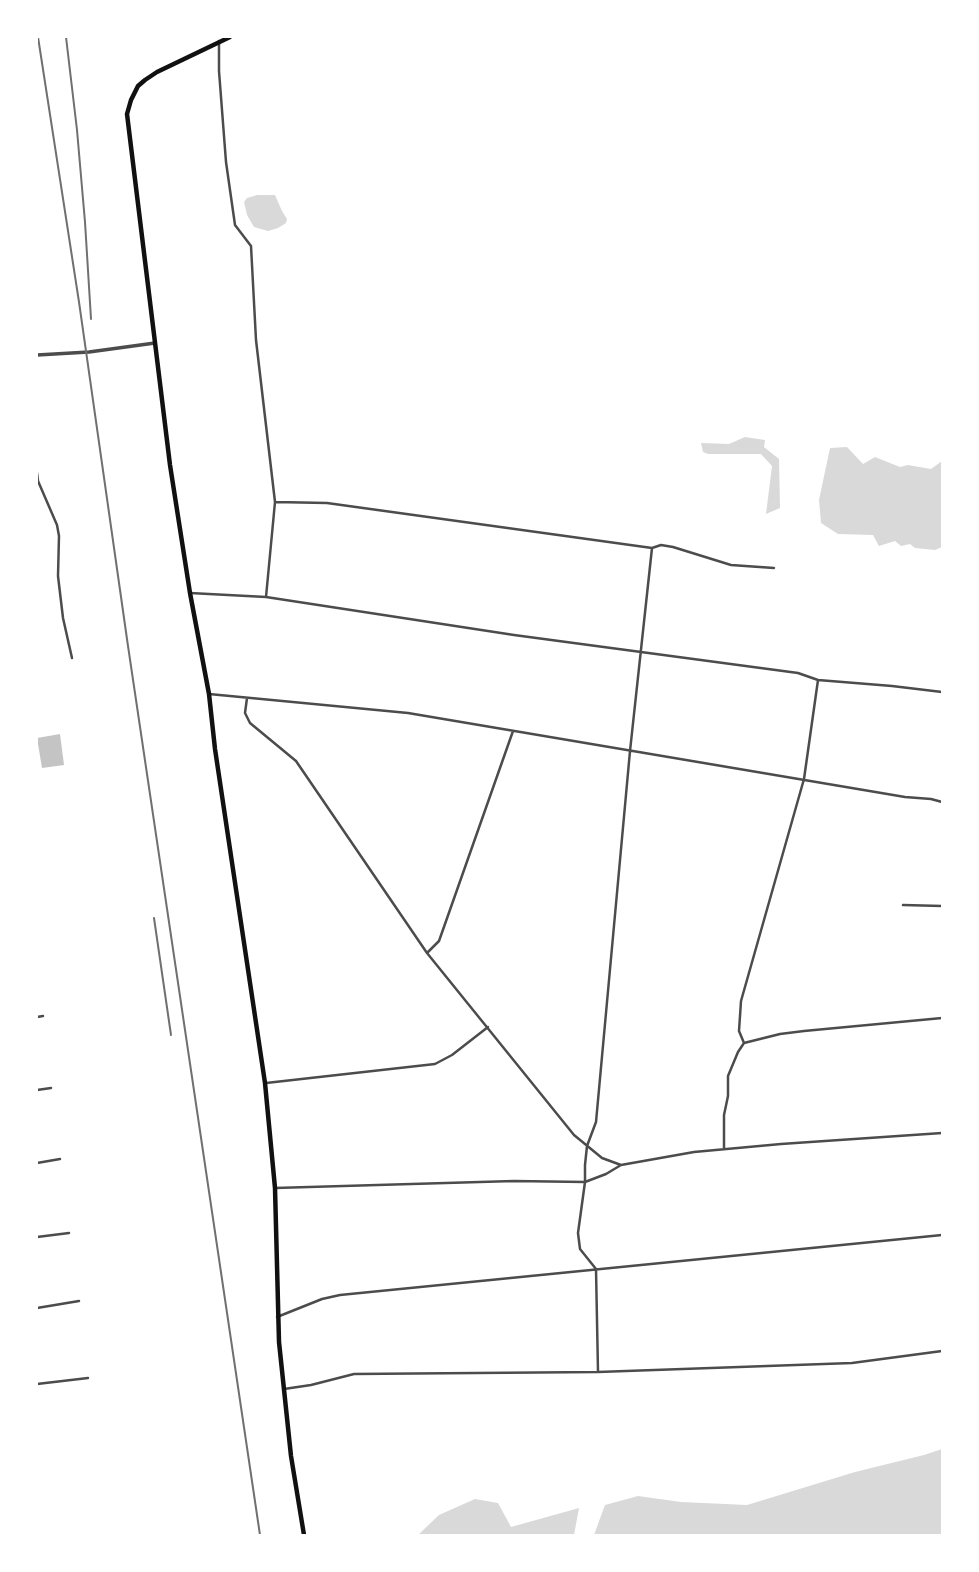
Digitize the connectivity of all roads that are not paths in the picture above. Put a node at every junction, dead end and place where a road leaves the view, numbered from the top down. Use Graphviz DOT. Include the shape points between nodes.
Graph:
graph roads {
  1 [pos="230,37"];
  2 [pos="219,41"];
  3 [pos="155,343"];
  4 [pos="37,355"];
  5 [pos="37,472"];
  6 [pos="275,502"];
  7 [pos="652,548"];
  8 [pos="774,568"];
  9 [pos="190,593"];
  10 [pos="266,597"];
  11 [pos="642,653"];
  12 [pos="72,658"];
  13 [pos="818,680"];
  14 [pos="942,692"];
  15 [pos="209,694"];
  16 [pos="247,698"];
  17 [pos="513,730"];
  18 [pos="631,751"];
  19 [pos="804,779"];
  20 [pos="942,803"];
  21 [pos="903,905"];
  22 [pos="942,906"];
  23 [pos="427,953"];
  24 [pos="43,1016"];
  25 [pos="37,1017"];
  26 [pos="942,1018"];
  27 [pos="488,1027"];
  28 [pos="744,1043"];
  29 [pos="265,1083"];
  30 [pos="51,1088"];
  31 [pos="37,1090"];
  32 [pos="942,1132"];
  33 [pos="587,1146"];
  34 [pos="724,1149"];
  35 [pos="60,1159"];
  36 [pos="37,1163"];
  37 [pos="621,1165"];
  38 [pos="585,1182"];
  39 [pos="275,1188"];
  40 [pos="69,1233"];
  41 [pos="942,1235"];
  42 [pos="37,1237"];
  43 [pos="596,1269"];
  44 [pos="79,1301"];
  45 [pos="37,1308"];
  46 [pos="277,1317"];
  47 [pos="942,1350"];
  48 [pos="598,1372"];
  49 [pos="88,1378"];
  50 [pos="37,1384"];
  51 [pos="284,1388"];
  52 [pos="303,1535"];
  1 -- 2 [label="main road"];
  2 -- 3 [label="main road" via="145,80 127,114"];
  2 -- 6 [label="street" via="226,162 235,225 251,246 256,340"];
  3 -- 4 [label="street"];
  3 -- 9 [label="main road"];
  5 -- 12 [label="street" via="57,525 58,576"];
  6 -- 7 [label="street" via="327,503"];
  6 -- 10 [label="street"];
  7 -- 8 [label="street" via="662,545 731,565"];
  7 -- 11 [label="street"];
  9 -- 10 [label="street"];
  9 -- 15 [label="main road"];
  10 -- 11 [label="street"];
  11 -- 13 [label="street" via="798,673"];
  11 -- 18 [label="street"];
  13 -- 14 [label="street"];
  13 -- 19 [label="street"];
  15 -- 16 [label="street"];
  15 -- 29 [label="main road"];
  16 -- 17 [label="street" via="408,713"];
  16 -- 23 [label="street" via="245,713 250,723 296,761"];
  17 -- 18 [label="street"];
  17 -- 23 [label="street" via="439,941"];
  18 -- 19 [label="street"];
  18 -- 33 [label="street" via="596,1122"];
  19 -- 20 [label="street"];
  19 -- 28 [label="street" via="741,1001 739,1031"];
  21 -- 22 [label="street"];
  23 -- 27 [label="street"];
  24 -- 25 [label="street"];
  26 -- 28 [label="street" via="804,1031"];
  27 -- 29 [label="street" via="435,1064"];
  27 -- 33 [label="street"];
  28 -- 34 [label="street" via="728,1076"];
  29 -- 39 [label="main road"];
  30 -- 31 [label="street"];
  32 -- 34 [label="street"];
  33 -- 37 [label="street" via="601,1158"];
  33 -- 38 [label="street"];
  34 -- 37 [label="street"];
  35 -- 36 [label="street"];
  37 -- 38 [label="street"];
  38 -- 39 [label="street"];
  38 -- 43 [label="street" via="580,1249"];
  39 -- 46 [label="main road"];
  40 -- 42 [label="street"];
  41 -- 43 [label="street"];
  43 -- 46 [label="street" via="340,1294"];
  43 -- 48 [label="street"];
  44 -- 45 [label="street"];
  46 -- 51 [label="main road"];
  47 -- 48 [label="street" via="852,1363"];
  48 -- 51 [label="street" via="354,1374"];
  49 -- 50 [label="street"];
  51 -- 52 [label="main road"];
}
